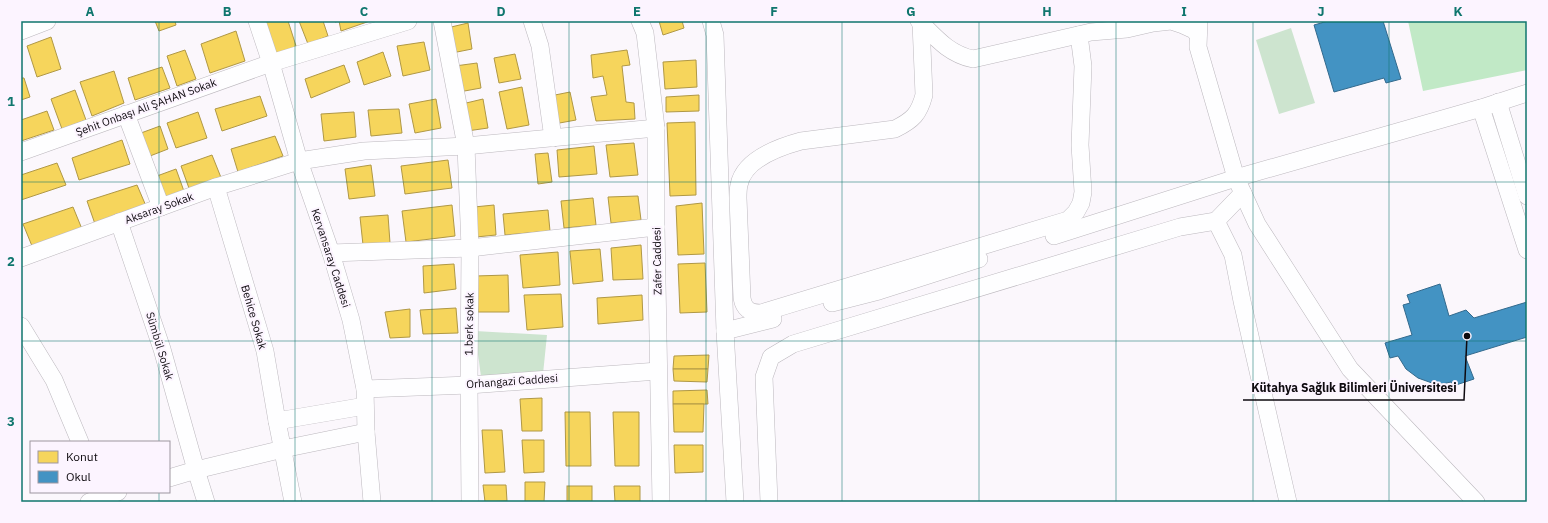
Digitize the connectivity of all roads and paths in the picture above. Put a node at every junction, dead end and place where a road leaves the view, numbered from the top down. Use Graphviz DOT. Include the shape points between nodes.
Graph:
graph roads {
  1 [pos="47,21"];
  2 [pos="257,21"];
  3 [pos="408,21"];
  4 [pos="442,21"];
  5 [pos="532,21"];
  6 [pos="640,21"];
  7 [pos="711,21"];
  8 [pos="920,22"];
  9 [pos="1199,28"];
  10 [pos="21,31"];
  11 [pos="1079,35"];
  12 [pos="271,63"];
  13 [pos="1527,93"];
  14 [pos="1498,102"];
  15 [pos="1481,108"];
  16 [pos="126,114"];
  17 [pos="656,128"];
  18 [pos="552,138"];
  19 [pos="466,146"];
  20 [pos="21,152"];
  21 [pos="299,161"];
  22 [pos="1239,186"];
  23 [pos="216,187"];
  24 [pos="1527,196"];
  25 [pos="161,207"];
  26 [pos="1216,221"];
  27 [pos="119,222"];
  28 [pos="656,227"];
  29 [pos="470,248"];
  30 [pos="1527,250"];
  31 [pos="331,253"];
  32 [pos="21,258"];
  33 [pos="21,326"];
  34 [pos="725,331"];
  35 [pos="658,371"];
  36 [pos="469,385"];
  37 [pos="365,398"];
  38 [pos="277,421"];
  39 [pos="366,432"];
  40 [pos="80,441"];
  41 [pos="283,449"];
  42 [pos="196,470"];
  43 [pos="170,478"];
  44 [pos="206,502"];
  45 [pos="293,502"];
  46 [pos="372,502"];
  47 [pos="470,502"];
  48 [pos="661,502"];
  49 [pos="735,502"];
  50 [pos="769,502"];
  51 [pos="1288,502"];
  52 [pos="1476,502"];
  1 -- 10 [label="street"];
  2 -- 12 [label="street, Kervansaray Caddesi"];
  3 -- 12 [label="street, Şehit Onbaşı Ali ŞAHAN Sokak"];
  4 -- 19 [label="street, 1.berk sokak"];
  5 -- 18 [label="street" via="540,46"];
  6 -- 17 [label="street, Zafer Caddesi" via="645,34"];
  7 -- 34 [label="street" via="715,35"];
  8 -- 11 [label="street" via="951,51 973,59"];
  8 -- 11 [label="street" via="924,95 919,110 912,119 895,129 786,145 756,160 745,171 739,184 738,198 742,298 750,312 761,313 1068,220 1081,203 1083,192 1080,145 1083,66"];
  9 -- 11 [label="street" via="1194,30 1171,21"];
  9 -- 22 [label="street" via="1198,47"];
  12 -- 16 [label="street, Şehit Onbaşı Ali ŞAHAN Sokak"];
  12 -- 21 [label="street, Kervansaray Caddesi"];
  13 -- 14 [label="street"];
  14 -- 15 [label="street"];
  14 -- 24 [label="street"];
  15 -- 22 [label="street"];
  15 -- 30 [label="street"];
  16 -- 20 [label="street, Şehit Onbaşı Ali ŞAHAN Sokak"];
  16 -- 25 [label="street"];
  17 -- 18 [label="street, Aksaray Sokak"];
  17 -- 28 [label="street, Zafer Caddesi"];
  18 -- 19 [label="street, Aksaray Sokak"];
  19 -- 21 [label="street, Aksaray Sokak" via="364,151"];
  19 -- 29 [label="street, 1.berk sokak"];
  21 -- 23 [label="street, Aksaray Sokak"];
  21 -- 31 [label="street, Kervansaray Caddesi"];
  22 -- 26 [label="street"];
  22 -- 34 [label="street" via="879,291"];
  22 -- 52 [label="street" via="1257,224 1350,369"];
  23 -- 25 [label="street, Aksaray Sokak"];
  23 -- 38 [label="street, Behice Sokak" via="265,351"];
  25 -- 27 [label="street, Aksaray Sokak"];
  26 -- 50 [label="street" via="1180,227 801,341 772,357 764,377"];
  26 -- 51 [label="street" via="1232,255"];
  27 -- 32 [label="street, Aksaray Sokak"];
  27 -- 42 [label="street, Sümbül Sokak" via="162,349"];
  28 -- 29 [label="street"];
  28 -- 35 [label="street, Zafer Caddesi"];
  29 -- 31 [label="street"];
  29 -- 36 [label="street, 1.berk sokak"];
  31 -- 37 [label="street, Kervansaray Caddesi" via="351,320"];
  33 -- 40 [label="street" via="54,380"];
  34 -- 49 [label="street"];
  35 -- 36 [label="street, Orhangazi Caddesi"];
  35 -- 48 [label="street, Zafer Caddesi"];
  36 -- 37 [label="street, Orhangazi Caddesi"];
  36 -- 47 [label="street, 1.berk sokak"];
  37 -- 38 [label="street, Orhangazi Caddesi"];
  37 -- 39 [label="street, Kervansaray Caddesi"];
  38 -- 41 [label="street, Behice Sokak"];
  39 -- 41 [label="street"];
  39 -- 46 [label="street, Kervansaray Caddesi"];
  41 -- 42 [label="street"];
  41 -- 45 [label="street, Behice Sokak"];
  42 -- 43 [label="street"];
  42 -- 44 [label="street, Sümbül Sokak"];
}
